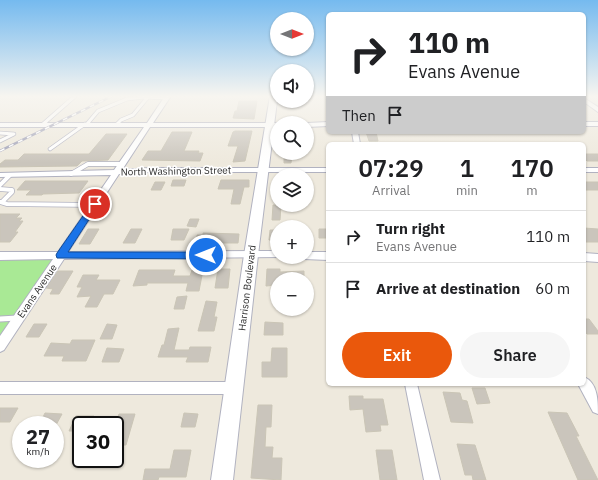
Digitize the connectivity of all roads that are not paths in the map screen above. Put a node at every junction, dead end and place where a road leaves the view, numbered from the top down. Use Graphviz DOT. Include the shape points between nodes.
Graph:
graph roads {
  1 [pos="50,118"];
  2 [pos="91,118"];
  3 [pos="125,118"];
  4 [pos="154,118"];
  5 [pos="0,124"];
  6 [pos="86,124"];
  7 [pos="118,124"];
  8 [pos="150,124"];
  9 [pos="326,124"];
  10 [pos="586,124"];
  11 [pos="598,124"];
  12 [pos="42,125"];
  13 [pos="270,125"];
  14 [pos="314,125"];
  15 [pos="0,133"];
  16 [pos="0,142"];
  17 [pos="270,143"];
  18 [pos="50,149"];
  19 [pos="122,164"];
  20 [pos="264,170"];
  21 [pos="326,170"];
  22 [pos="586,170"];
  23 [pos="598,170"];
  24 [pos="116,172"];
  25 [pos="71,174"];
  26 [pos="0,175"];
  27 [pos="10,175"];
  28 [pos="0,185"];
  29 [pos="0,189"];
  30 [pos="1,202"];
  31 [pos="95,204"];
  32 [pos="61,255"];
  33 [pos="251,255"];
  34 [pos="0,256"];
  35 [pos="270,256"];
  36 [pos="314,256"];
  37 [pos="326,256"];
  38 [pos="586,257"];
  39 [pos="598,258"];
  40 [pos="19,318"];
  41 [pos="0,319"];
  42 [pos="0,346"];
  43 [pos="411,386"];
  44 [pos="586,386"];
  45 [pos="0,388"];
  46 [pos="235,388"];
  47 [pos="598,407"];
  48 [pos="222,480"];
  49 [pos="432,480"];
  1 -- 12 [label="lane"];
  2 -- 6 [label="lane"];
  3 -- 7 [label="lane"];
  4 -- 8 [label="street, Evans Avenue"];
  5 -- 12 [label="street"];
  6 -- 7 [label="street"];
  6 -- 12 [label="street"];
  6 -- 18 [label="lane"];
  7 -- 8 [label="street"];
  8 -- 13 [label="street"];
  8 -- 19 [label="street, Evans Avenue"];
  9 -- 14 [label="street"];
  10 -- 11 [label="street"];
  15 -- 16 [label="lane" via="14,134"];
  17 -- 20 [label="street, Harrison Boulevard"];
  19 -- 24 [label="street, Evans Avenue"];
  19 -- 25 [label="lane" via="88,164"];
  20 -- 21 [label="street, North Washington Street"];
  20 -- 24 [label="street, North Washington Street"];
  20 -- 33 [label="street, Harrison Boulevard"];
  22 -- 23 [label="street"];
  24 -- 25 [label="street, North Washington Street"];
  24 -- 31 [label="street, Evans Avenue"];
  25 -- 27 [label="street, North Washington Street"];
  26 -- 27 [label="street, North Washington Street"];
  27 -- 28 [label="lane"];
  29 -- 30 [label="lane" via="12,190"];
  30 -- 31 [label="lane"];
  31 -- 32 [label="street, Evans Avenue"];
  32 -- 33 [label="street"];
  32 -- 34 [label="street"];
  32 -- 40 [label="street, Evans Avenue"];
  33 -- 35 [label="street"];
  33 -- 46 [label="street, Harrison Boulevard"];
  36 -- 37 [label="street"];
  38 -- 39 [label="street"];
  40 -- 41 [label="lane"];
  40 -- 42 [label="street, Evans Avenue"];
  43 -- 49 [label="street"];
  44 -- 47 [label="street"];
  45 -- 46 [label="street"];
  46 -- 48 [label="street, Harrison Boulevard"];
}
